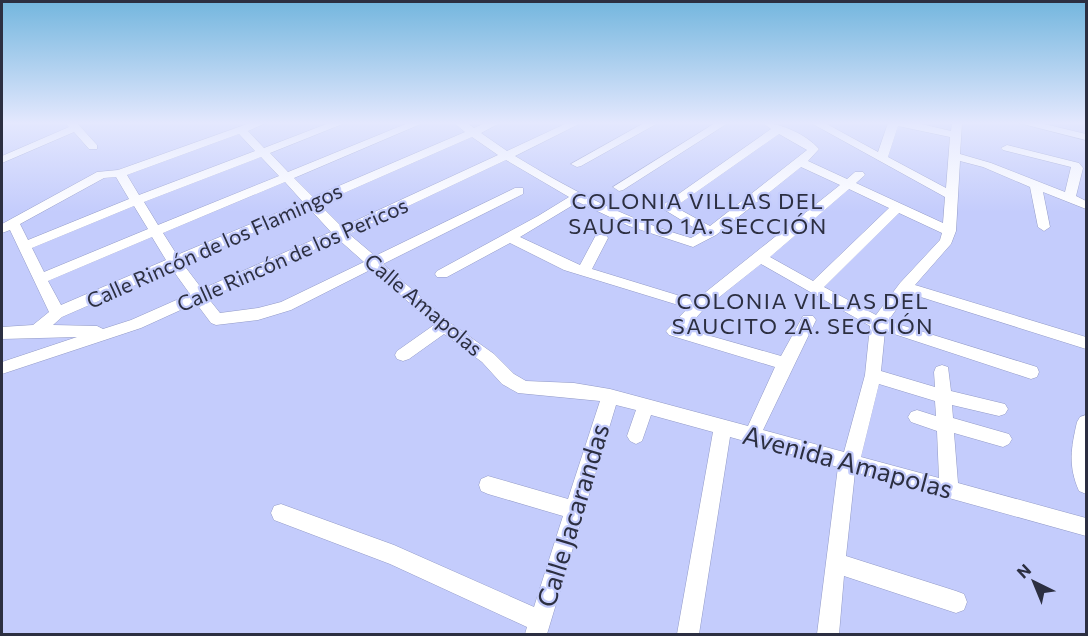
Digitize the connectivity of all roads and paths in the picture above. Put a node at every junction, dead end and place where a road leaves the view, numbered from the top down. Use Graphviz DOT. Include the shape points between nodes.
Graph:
graph roads {
  1 [pos="17,153"];
  2 [pos="177,153"];
  3 [pos="262,153"];
  4 [pos="345,153"];
  5 [pos="427,153"];
  6 [pos="501,153"];
  7 [pos="513,153"];
  8 [pos="598,153"];
  9 [pos="675,153"];
  10 [pos="738,153"];
  11 [pos="809,153"];
  12 [pos="872,153"];
  13 [pos="884,153"];
  14 [pos="954,153"];
  15 [pos="1026,153"];
  16 [pos="506,156"];
  17 [pos="954,156"];
  18 [pos="882,158"];
  19 [pos="2,160"];
  20 [pos="800,162"];
  21 [pos="577,164"];
  22 [pos="120,173"];
  23 [pos="859,175"];
  24 [pos="286,177"];
  25 [pos="848,184"];
  26 [pos="1036,185"];
  27 [pos="619,187"];
  28 [pos="519,191"];
  29 [pos="950,195"];
  30 [pos="579,196"];
  31 [pos="1069,198"];
  32 [pos="137,200"];
  33 [pos="311,202"];
  34 [pos="1086,205"];
  35 [pos="898,207"];
  36 [pos="7,226"];
  37 [pos="1044,227"];
  38 [pos="155,230"];
  39 [pos="949,231"];
  40 [pos="711,232"];
  41 [pos="340,233"];
  42 [pos="510,237"];
  43 [pos="601,238"];
  44 [pos="25,246"];
  45 [pos="760,258"];
  46 [pos="174,262"];
  47 [pos="374,262"];
  48 [pos="584,271"];
  49 [pos="442,274"];
  50 [pos="39,279"];
  51 [pos="905,287"];
  52 [pos="814,288"];
  53 [pos="199,297"];
  54 [pos="685,303"];
  55 [pos="57,314"];
  56 [pos="808,320"];
  57 [pos="878,323"];
  58 [pos="444,326"];
  59 [pos="37,331"];
  60 [pos="2,333"];
  61 [pos="108,333"];
  62 [pos="1086,343"];
  63 [pos="403,355"];
  64 [pos="785,364"];
  65 [pos="2,368"];
  66 [pos="942,372"];
  67 [pos="1031,372"];
  68 [pos="873,375"];
  69 [pos="610,396"];
  70 [pos="944,397"];
  71 [pos="646,405"];
  72 [pos="999,409"];
  73 [pos="917,417"];
  74 [pos="1086,422"];
  75 [pos="946,425"];
  76 [pos="723,427"];
  77 [pos="753,434"];
  78 [pos="636,436"];
  79 [pos="1003,439"];
  80 [pos="850,460"];
  81 [pos="489,485"];
  82 [pos="1086,485"];
  83 [pos="949,488"];
  84 [pos="573,510"];
  85 [pos="281,513"];
  86 [pos="1086,527"];
  87 [pos="835,563"];
  88 [pos="956,602"];
  89 [pos="538,628"];
  90 [pos="688,634"];
  91 [pos="828,634"];
  1 -- 19 [label="street"];
  2 -- 22 [label="street"];
  3 -- 24 [label="street, Calle Amapolas"];
  3 -- 32 [label="street"];
  4 -- 24 [label="street"];
  5 -- 33 [label="street, Calle Rincón de los Flamingos"];
  6 -- 16 [label="street"];
  7 -- 16 [label="street, Calle Rincón de los Pericos"];
  8 -- 21 [label="street"];
  9 -- 27 [label="street"];
  10 -- 40 [label="street" via="666,207"];
  11 -- 20 [label="street"];
  12 -- 18 [label="street"];
  13 -- 18 [label="street"];
  14 -- 17 [label="street"];
  15 -- 31 [label="street" via="1075,165"];
  16 -- 30 [label="street"];
  16 -- 41 [label="street, Calle Rincón de los Pericos"];
  17 -- 26 [label="street"];
  17 -- 29 [label="street"];
  18 -- 29 [label="street"];
  20 -- 25 [label="street"];
  20 -- 40 [label="street"];
  22 -- 32 [label="street"];
  22 -- 36 [label="street" via="101,175"];
  23 -- 25 [label="street"];
  24 -- 33 [label="street, Calle Amapolas"];
  24 -- 38 [label="street"];
  25 -- 35 [label="street"];
  25 -- 45 [label="street"];
  26 -- 31 [label="street"];
  26 -- 37 [label="street"];
  28 -- 47 [label="street"];
  29 -- 39 [label="street"];
  30 -- 40 [label="street" via="634,224 682,240 693,243"];
  30 -- 42 [label="street"];
  31 -- 34 [label="street"];
  32 -- 38 [label="street"];
  32 -- 44 [label="street"];
  33 -- 41 [label="street, Calle Amapolas"];
  33 -- 46 [label="street, Calle Rincón de los Flamingos"];
  35 -- 39 [label="street"];
  35 -- 52 [label="street"];
  36 -- 44 [label="street"];
  38 -- 46 [label="street"];
  38 -- 50 [label="street"];
  39 -- 51 [label="street" via="946,241"];
  41 -- 47 [label="street, Calle Amapolas"];
  41 -- 53 [label="street, Calle Rincón de los Pericos"];
  42 -- 48 [label="street"];
  42 -- 49 [label="street"];
  43 -- 48 [label="street"];
  44 -- 50 [label="street"];
  45 -- 52 [label="street"];
  45 -- 64 [label="street" via="698,306 674,331"];
  46 -- 53 [label="street"];
  46 -- 55 [label="street, Calle Rincón de los Flamingos"];
  47 -- 53 [label="street" via="286,306 234,318 216,319"];
  47 -- 58 [label="street, Calle Amapolas"];
  48 -- 54 [label="street"];
  50 -- 55 [label="street"];
  51 -- 57 [label="street"];
  51 -- 62 [label="street"];
  52 -- 57 [label="street"];
  53 -- 61 [label="street, Calle Rincón de los Pericos"];
  55 -- 59 [label="street, Calle Rincón de los Flamingos"];
  56 -- 64 [label="street"];
  57 -- 67 [label="street"];
  57 -- 68 [label="street"];
  58 -- 63 [label="street"];
  58 -- 69 [label="street, Calle Amapolas" via="488,358 507,380 524,388"];
  59 -- 60 [label="street"];
  59 -- 61 [label="street"];
  61 -- 65 [label="street, Calle Rincón de los Pericos"];
  64 -- 77 [label="street"];
  66 -- 70 [label="street"];
  68 -- 70 [label="street"];
  68 -- 80 [label="street"];
  69 -- 71 [label="street, Avenida Amapolas"];
  69 -- 84 [label="street, Calle Jacarandas"];
  70 -- 72 [label="street"];
  70 -- 75 [label="street"];
  71 -- 76 [label="street, Avenida Amapolas"];
  71 -- 78 [label="street"];
  73 -- 75 [label="street"];
  74 -- 82 [label="street" via="1078,458"];
  75 -- 79 [label="street"];
  75 -- 83 [label="street"];
  76 -- 77 [label="street, Avenida Amapolas"];
  76 -- 90 [label="street"];
  77 -- 80 [label="street, Avenida Amapolas"];
  80 -- 83 [label="street, Avenida Amapolas"];
  80 -- 87 [label="street" via="845,473"];
  81 -- 84 [label="street"];
  83 -- 86 [label="street, Avenida Amapolas"];
  84 -- 89 [label="street, Calle Jacarandas"];
  85 -- 89 [label="street" via="394,555"];
  87 -- 88 [label="street"];
  87 -- 91 [label="street"];
}
